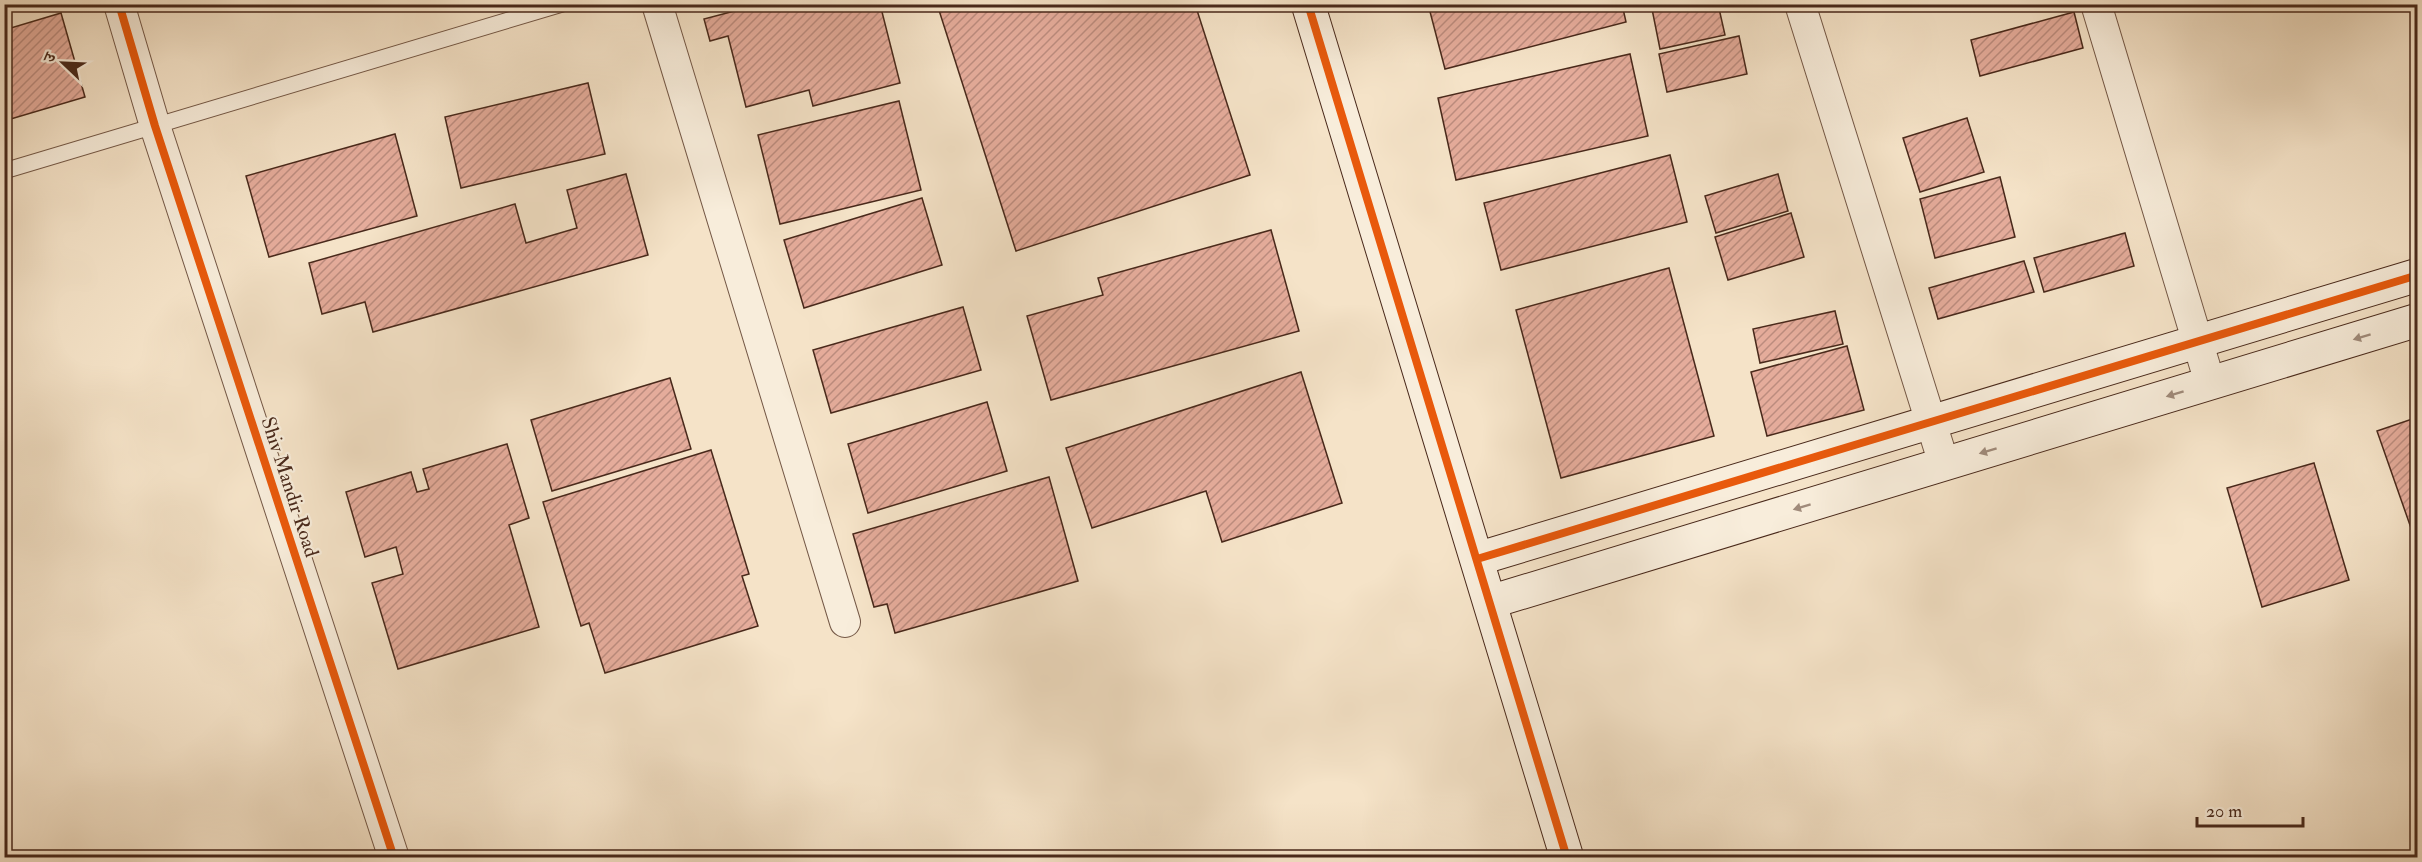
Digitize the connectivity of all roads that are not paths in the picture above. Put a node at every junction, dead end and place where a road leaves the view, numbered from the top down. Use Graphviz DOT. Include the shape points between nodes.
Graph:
graph roads {
  1 [pos="119,4"];
  2 [pos="561,4"];
  3 [pos="657,4"];
  4 [pos="1308,4"];
  5 [pos="1800,4"];
  6 [pos="2096,4"];
  7 [pos="155,126"];
  8 [pos="4,171"];
  9 [pos="2418,275"];
  10 [pos="2418,320"];
  11 [pos="2197,342"];
  12 [pos="2210,383"];
  13 [pos="1931,422"];
  14 [pos="1944,464"];
  15 [pos="1477,559"];
  16 [pos="1490,602"];
  17 [pos="845,622"];
  18 [pos="394,858"];
  19 [pos="1567,858"];
  1 -- 7 [label="street, Shiv Mandir Road"];
  2 -- 7 [label="lane"];
  3 -- 17 [label="street"];
  4 -- 15 [label="street"];
  5 -- 13 [label="street"];
  6 -- 11 [label="street"];
  7 -- 8 [label="lane"];
  7 -- 18 [label="street, Shiv Mandir Road"];
  9 -- 11 [label="street"];
  10 -- 12 [label="street, one-way"];
  11 -- 12 [label="street"];
  11 -- 13 [label="street"];
  12 -- 14 [label="street, one-way"];
  13 -- 14 [label="street"];
  13 -- 15 [label="street"];
  14 -- 16 [label="street, one-way"];
  15 -- 16 [label="street"];
  16 -- 19 [label="street"];
}
